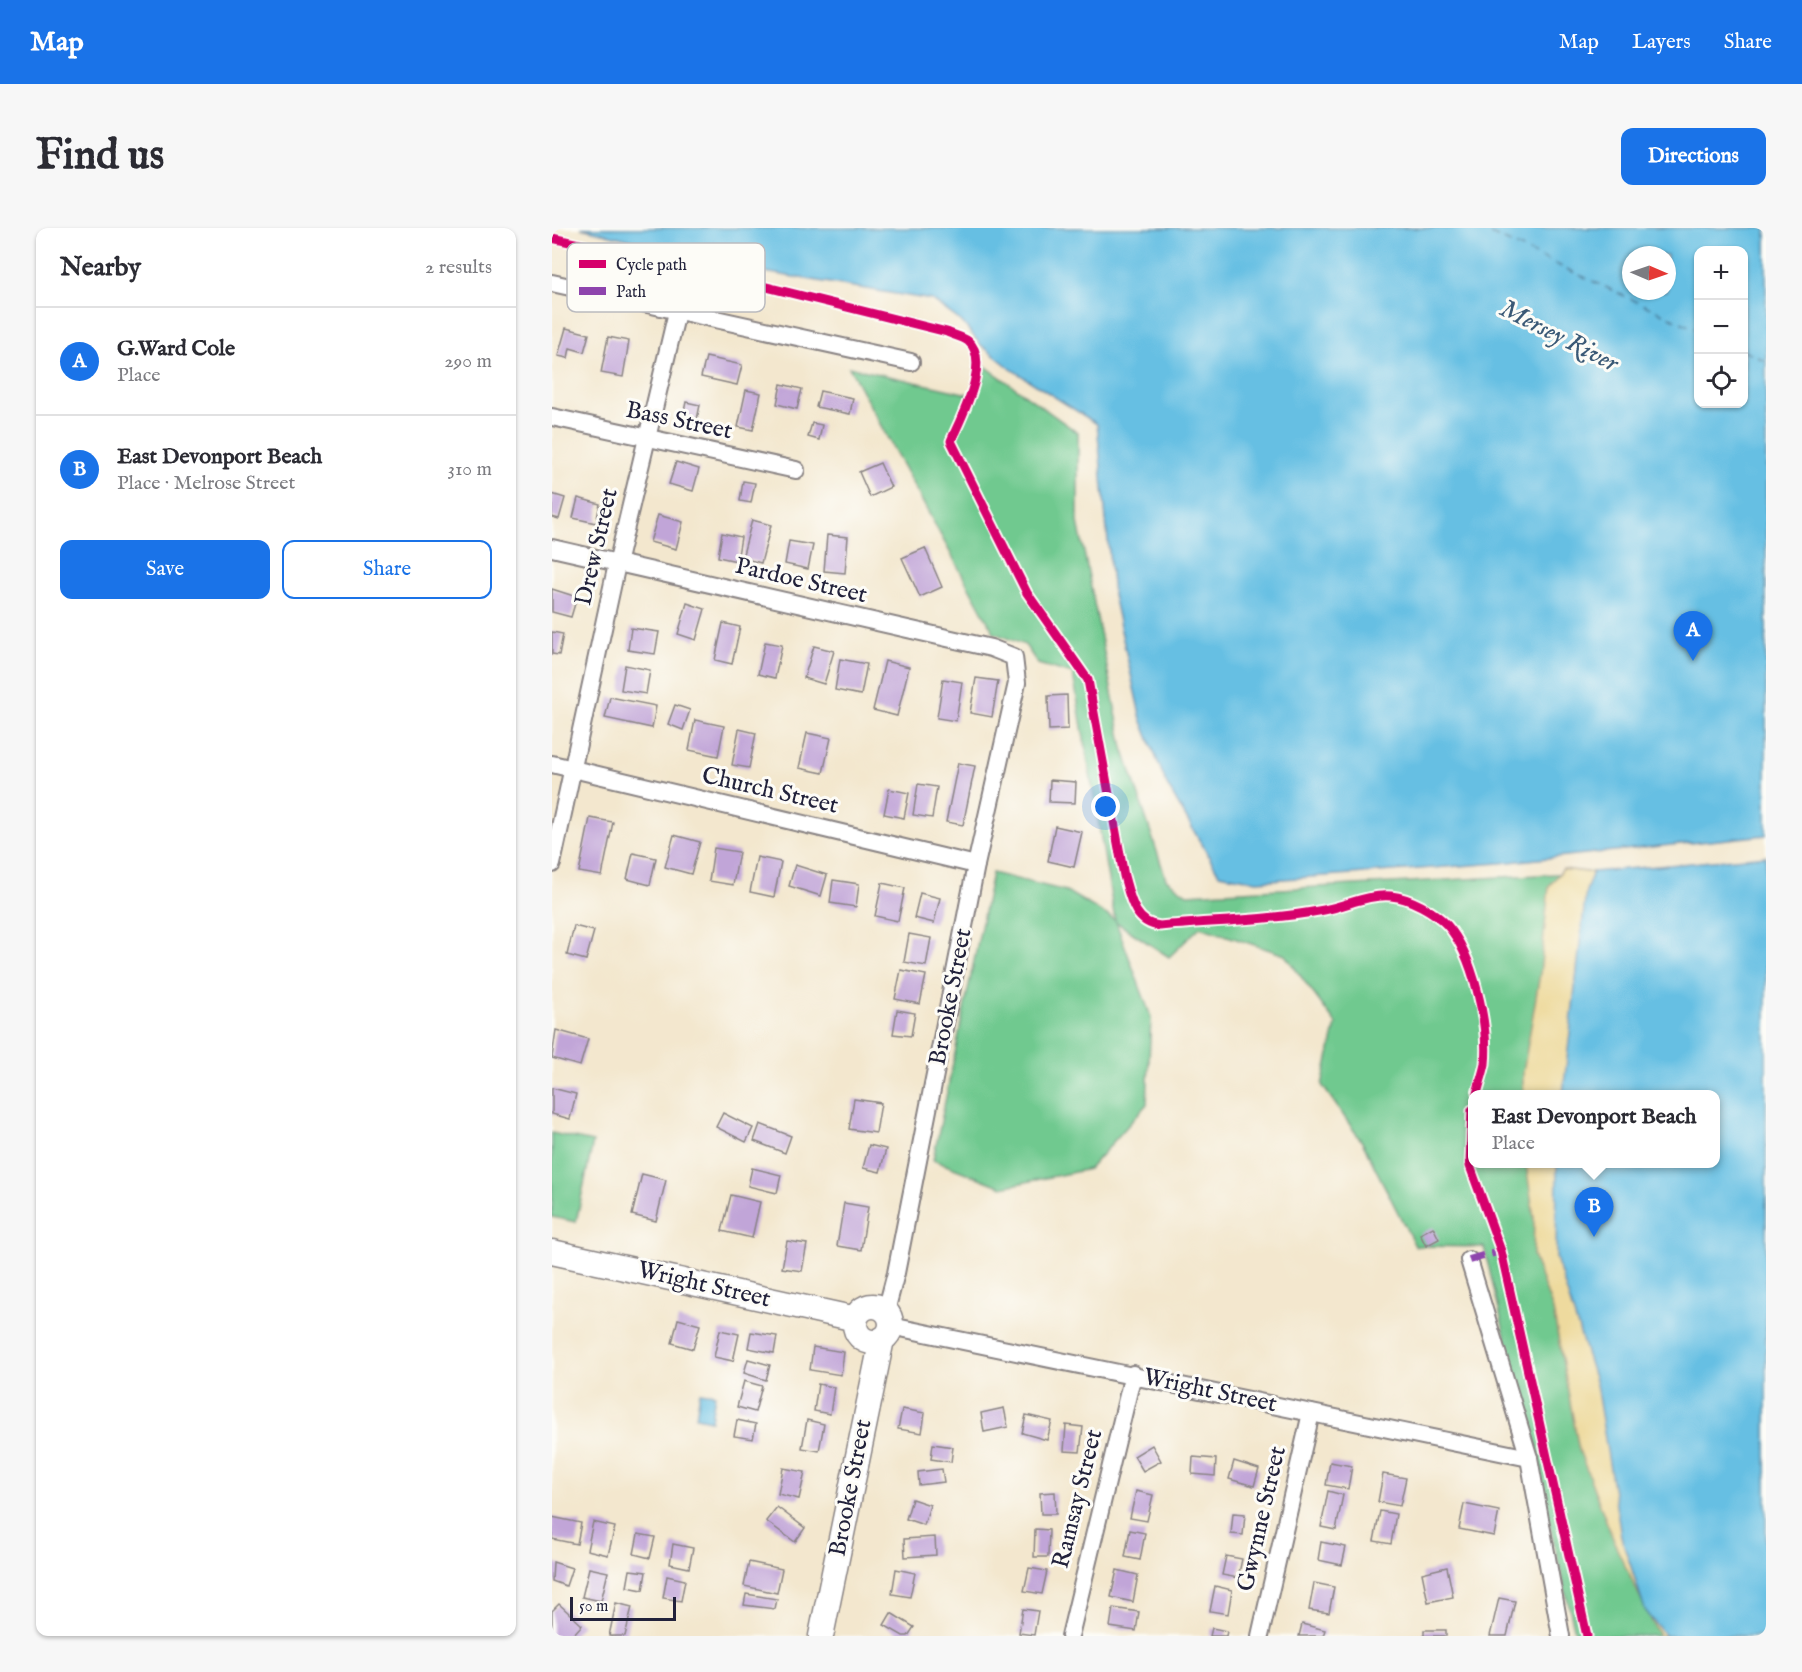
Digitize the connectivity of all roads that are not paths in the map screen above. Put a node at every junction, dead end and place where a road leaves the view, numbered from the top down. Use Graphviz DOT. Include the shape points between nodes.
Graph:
graph roads {
  1 [pos="552,283"];
  2 [pos="567,287"];
  3 [pos="676,312"];
  4 [pos="911,362"];
  5 [pos="552,417"];
  6 [pos="646,438"];
  7 [pos="796,471"];
  8 [pos="552,548"];
  9 [pos="617,564"];
  10 [pos="1017,683"];
  11 [pos="552,764"];
  12 [pos="572,769"];
  13 [pos="552,864"];
  14 [pos="976,865"];
  15 [pos="552,1252"];
  16 [pos="1469,1260"];
  17 [pos="887,1325"];
  18 [pos="1133,1374"];
  19 [pos="1311,1413"];
  20 [pos="1528,1458"];
  21 [pos="821,1636"];
  22 [pos="1070,1636"];
  23 [pos="1260,1636"];
  24 [pos="1561,1636"];
  1 -- 2 [label="street"];
  3 -- 4 [label="street"];
  3 -- 6 [label="street, Drew Street"];
  5 -- 6 [label="street, Bass Street"];
  6 -- 7 [label="street, Bass Street"];
  6 -- 9 [label="street, Drew Street"];
  8 -- 9 [label="street, Pardoe Street"];
  9 -- 10 [label="street, Pardoe Street" via="991,648 1014,657"];
  9 -- 12 [label="street, Drew Street"];
  10 -- 14 [label="street, Brooke Street"];
  11 -- 12 [label="street, Church Street"];
  12 -- 13 [label="street, Drew Street"];
  12 -- 14 [label="street, Church Street"];
  14 -- 17 [label="street, Brooke Street"];
  15 -- 17 [label="street, Wright Street" via="856,1317 861,1337 871,1342"];
  16 -- 20 [label="street"];
  17 -- 18 [label="street, Wright Street"];
  17 -- 21 [label="street, Brooke Street"];
  18 -- 19 [label="street, Wright Street"];
  18 -- 22 [label="street, Ramsay Street"];
  19 -- 20 [label="street, Wright Street"];
  19 -- 23 [label="street, Gwynne Street"];
  20 -- 24 [label="street"];
}
